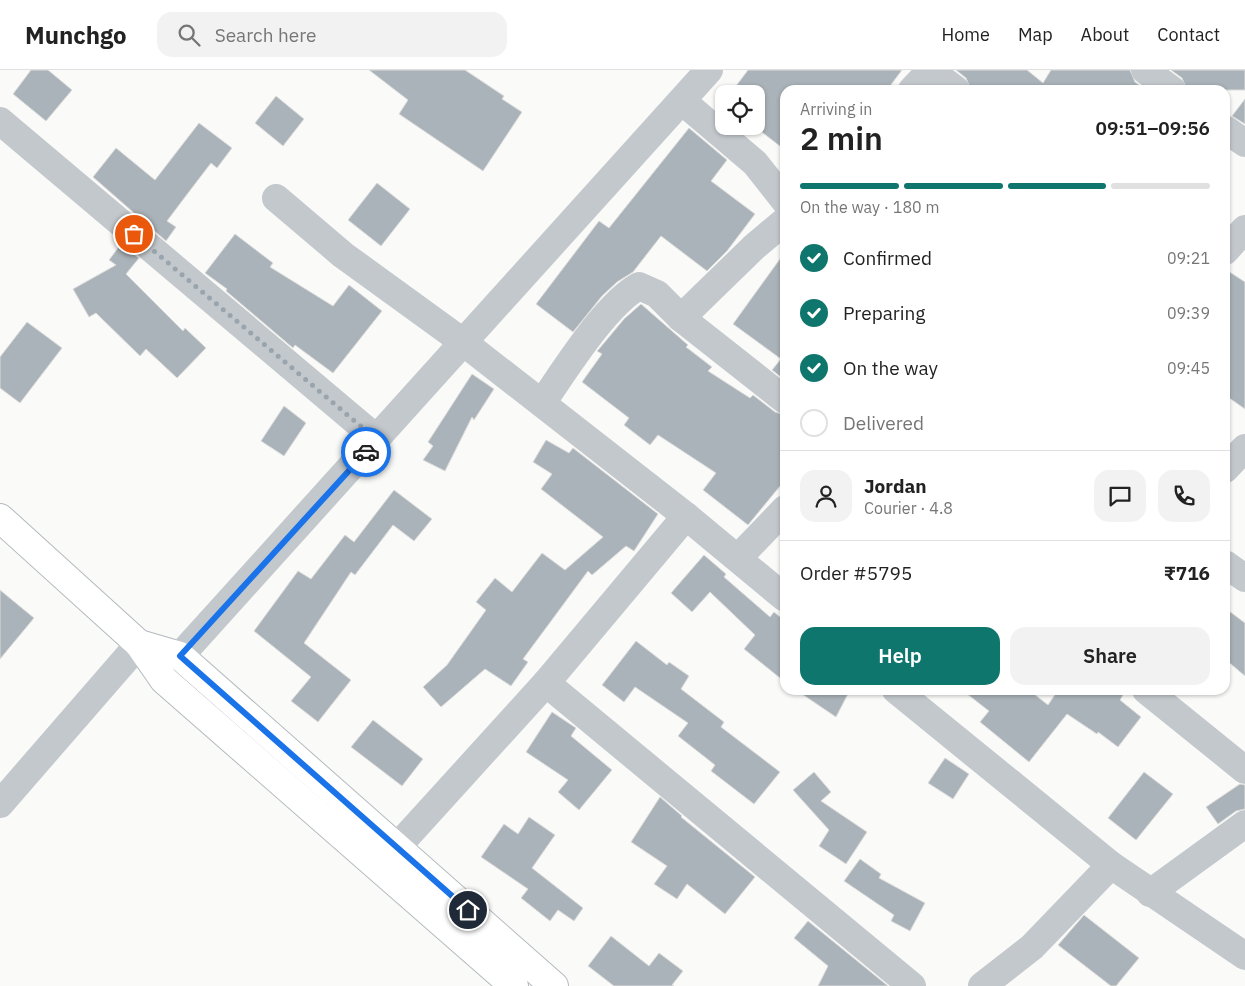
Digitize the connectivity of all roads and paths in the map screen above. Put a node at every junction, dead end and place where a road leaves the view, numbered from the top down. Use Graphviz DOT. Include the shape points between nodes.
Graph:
graph roads {
  1 [pos="709,70"];
  2 [pos="1145,70"];
  3 [pos="925,77"];
  4 [pos="944,85"];
  5 [pos="1165,85"];
  6 [pos="682,101"];
  7 [pos="0,121"];
  8 [pos="1230,132"];
  9 [pos="1245,144"];
  10 [pos="780,195"];
  11 [pos="276,198"];
  12 [pos="780,225"];
  13 [pos="1245,229"];
  14 [pos="1230,246"];
  15 [pos="681,318"];
  16 [pos="463,342"];
  17 [pos="780,396"];
  18 [pos="542,403"];
  19 [pos="377,440"];
  20 [pos="1245,448"];
  21 [pos="1230,464"];
  22 [pos="780,515"];
  23 [pos="686,516"];
  24 [pos="0,518"];
  25 [pos="738,558"];
  26 [pos="1230,568"];
  27 [pos="1245,578"];
  28 [pos="780,594"];
  29 [pos="139,644"];
  30 [pos="180,656"];
  31 [pos="546,683"];
  32 [pos="902,695"];
  33 [pos="1152,695"];
  34 [pos="1245,770"];
  35 [pos="0,804"];
  36 [pos="1245,824"];
  37 [pos="397,847"];
  38 [pos="1111,866"];
  39 [pos="1150,893"];
  40 [pos="1245,956"];
  41 [pos="514,986"];
  42 [pos="554,986"];
  43 [pos="912,986"];
  44 [pos="982,986"];
  1 -- 6 [label="street"];
  2 -- 5 [label="street"];
  3 -- 4 [label="street"];
  6 -- 10 [label="street" via="755,163"];
  6 -- 16 [label="street"];
  7 -- 19 [label="street"];
  8 -- 9 [label="street"];
  11 -- 16 [label="street" via="343,255"];
  12 -- 15 [label="street"];
  13 -- 14 [label="street"];
  15 -- 17 [label="street"];
  15 -- 18 [label="street" via="657,294 639,286 624,294"];
  16 -- 18 [label="street"];
  16 -- 19 [label="street"];
  18 -- 23 [label="street"];
  19 -- 30 [label="street"];
  20 -- 21 [label="street"];
  22 -- 25 [label="street"];
  23 -- 25 [label="street"];
  23 -- 31 [label="street"];
  24 -- 29 [label="street"];
  25 -- 28 [label="street"];
  26 -- 27 [label="street"];
  29 -- 30 [label="street"];
  29 -- 35 [label="street"];
  29 -- 41 [label="street" via="164,680"];
  30 -- 37 [label="street"];
  31 -- 37 [label="street"];
  31 -- 43 [label="street"];
  32 -- 38 [label="street"];
  33 -- 34 [label="street"];
  36 -- 39 [label="street"];
  37 -- 42 [label="street"];
  38 -- 39 [label="street"];
  38 -- 44 [label="street" via="1032,946"];
  39 -- 40 [label="street"];
}
